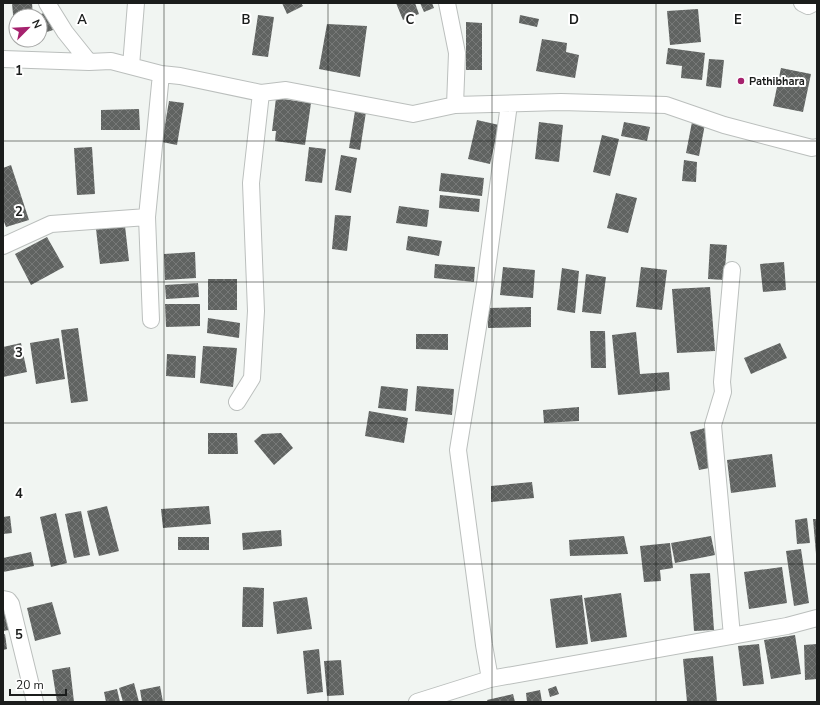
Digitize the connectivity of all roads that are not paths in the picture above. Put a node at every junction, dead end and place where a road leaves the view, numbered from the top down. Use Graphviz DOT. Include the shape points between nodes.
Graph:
graph roads {
  1 [pos="47,3"];
  2 [pos="136,3"];
  3 [pos="447,3"];
  4 [pos="802,3"];
  5 [pos="814,3"];
  6 [pos="3,59"];
  7 [pos="88,62"];
  8 [pos="131,66"];
  9 [pos="161,74"];
  10 [pos="261,93"];
  11 [pos="509,104"];
  12 [pos="455,105"];
  13 [pos="817,147"];
  14 [pos="147,217"];
  15 [pos="3,246"];
  16 [pos="732,270"];
  17 [pos="151,320"];
  18 [pos="237,402"];
  19 [pos="3,599"];
  20 [pos="817,618"];
  21 [pos="732,636"];
  22 [pos="490,679"];
  23 [pos="35,702"];
  24 [pos="417,702"];
  1 -- 7 [label="street"];
  2 -- 8 [label="street"];
  3 -- 12 [label="street" via="457,54"];
  4 -- 5 [label="street" via="808,6"];
  6 -- 7 [label="street"];
  7 -- 8 [label="street" via="111,61"];
  8 -- 9 [label="street"];
  9 -- 10 [label="street"];
  9 -- 14 [label="street"];
  10 -- 12 [label="street" via="286,90 413,114"];
  10 -- 18 [label="street" via="251,183 256,311 252,378"];
  11 -- 12 [label="street"];
  11 -- 13 [label="street" via="561,102 666,105 724,125 812,148"];
  11 -- 22 [label="street" via="485,284 458,450"];
  14 -- 15 [label="street" via="51,224"];
  14 -- 17 [label="street"];
  16 -- 21 [label="street" via="723,392 713,425"];
  19 -- 23 [label="street" via="11,604"];
  20 -- 21 [label="street"];
  21 -- 22 [label="street"];
  22 -- 24 [label="street"];
}
